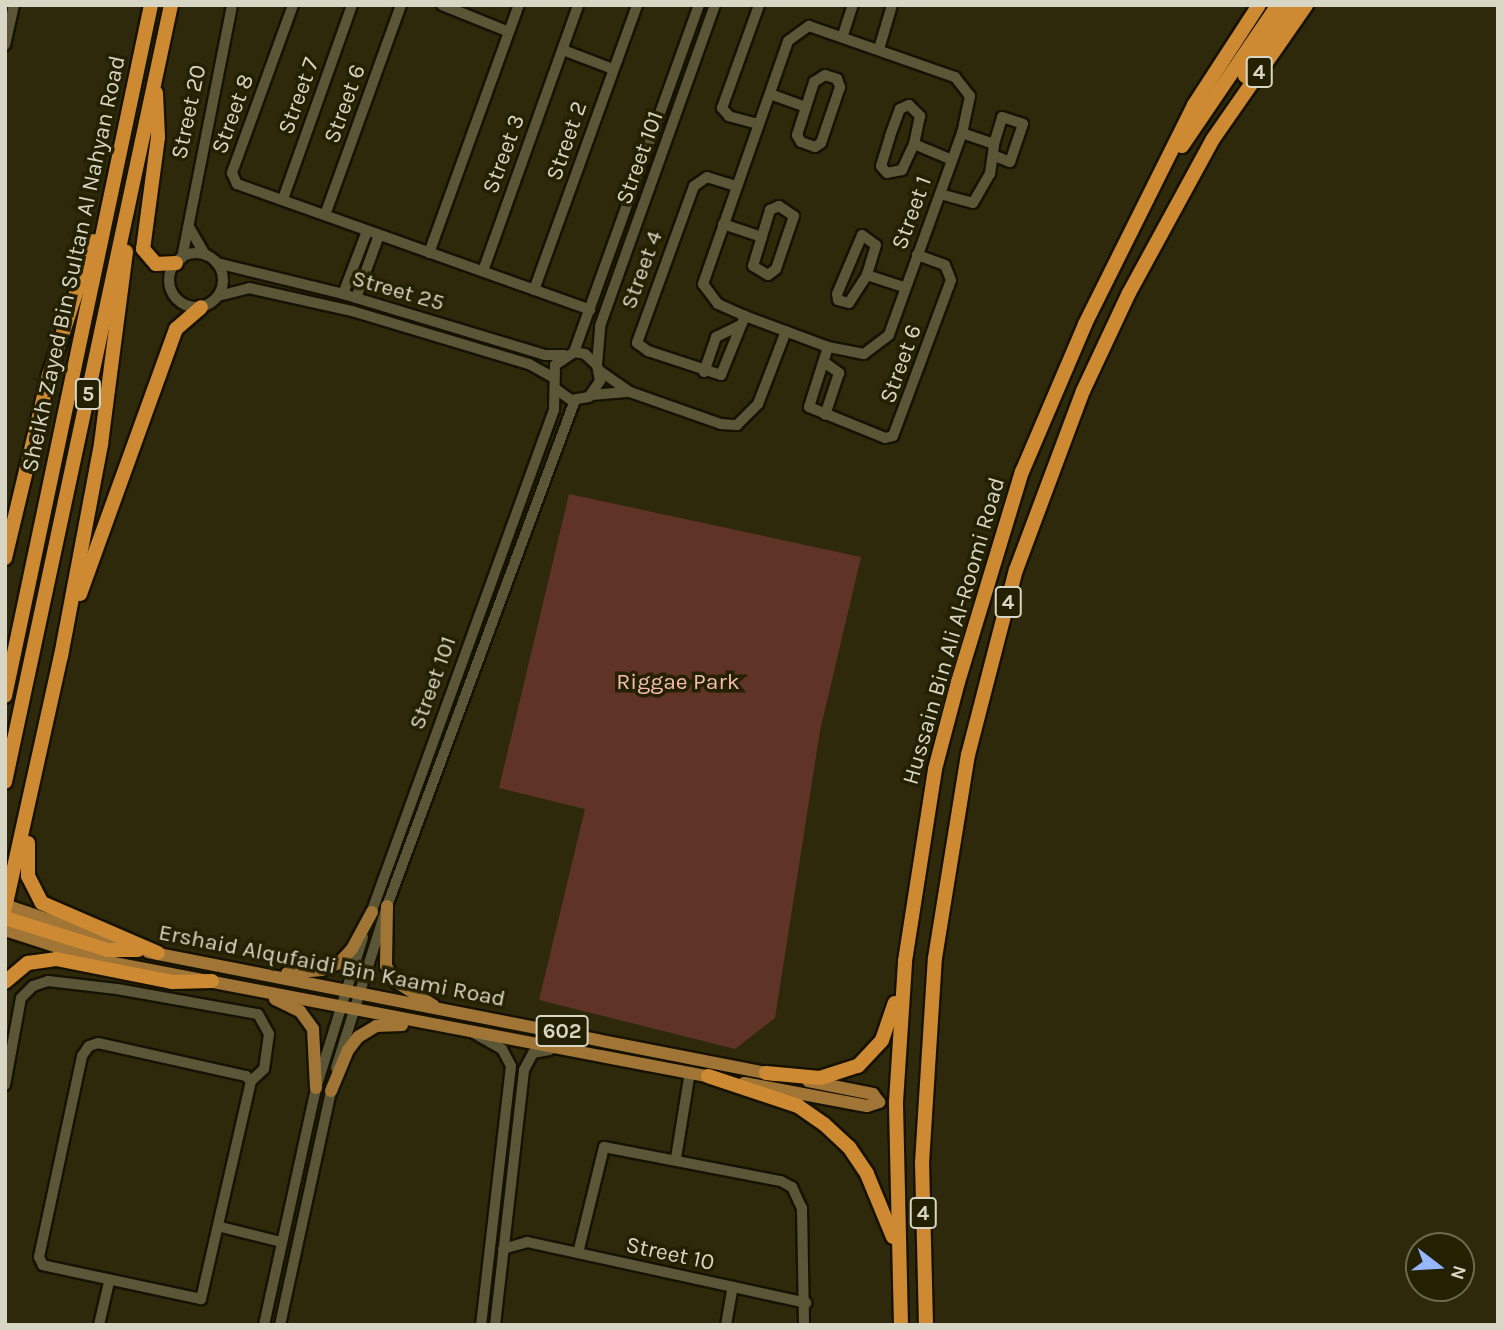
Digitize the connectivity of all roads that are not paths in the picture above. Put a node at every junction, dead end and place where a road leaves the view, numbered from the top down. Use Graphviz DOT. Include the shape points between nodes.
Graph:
graph roads {
  1 [pos="14,5"];
  2 [pos="151,5"];
  3 [pos="171,5"];
  4 [pos="232,5"];
  5 [pos="293,5"];
  6 [pos="352,5"];
  7 [pos="401,5"];
  8 [pos="442,5"];
  9 [pos="519,5"];
  10 [pos="578,5"];
  11 [pos="637,5"];
  12 [pos="699,5"];
  13 [pos="715,5"];
  14 [pos="759,5"];
  15 [pos="853,5"];
  16 [pos="1259,5"];
  17 [pos="1278,5"];
  18 [pos="1294,5"];
  19 [pos="1306,5"];
  20 [pos="893,7"];
  21 [pos="461,8"];
  22 [pos="509,32"];
  23 [pos="843,35"];
  24 [pos="5,45"];
  25 [pos="879,49"];
  26 [pos="563,50"];
  27 [pos="613,69"];
  28 [pos="154,81"];
  29 [pos="669,90"];
  30 [pos="770,94"];
  31 [pos="682,97"];
  32 [pos="805,107"];
  33 [pos="657,122"];
  34 [pos="758,124"];
  35 [pos="670,130"];
  36 [pos="962,133"];
  37 [pos="1213,139"];
  38 [pos="914,144"];
  39 [pos="994,144"];
  40 [pos="995,156"];
  41 [pos="952,160"];
  42 [pos="114,180"];
  43 [pos="132,184"];
  44 [pos="736,186"];
  45 [pos="940,194"];
  46 [pos="283,199"];
  47 [pos="1143,205"];
  48 [pos="325,215"];
  49 [pos="723,224"];
  50 [pos="188,227"];
  51 [pos="367,231"];
  52 [pos="379,235"];
  53 [pos="762,237"];
  54 [pos="429,253"];
  55 [pos="205,255"];
  56 [pos="917,255"];
  57 [pos="179,261"];
  58 [pos="217,263"];
  59 [pos="483,271"];
  60 [pos="867,275"];
  61 [pos="905,288"];
  62 [pos="534,290"];
  63 [pos="343,294"];
  64 [pos="218,296"];
  65 [pos="356,298"];
  66 [pos="201,307"];
  67 [pos="590,310"];
  68 [pos="743,320"];
  69 [pos="786,331"];
  70 [pos="828,347"];
  71 [pos="570,353"];
  72 [pos="824,362"];
  73 [pos="598,366"];
  74 [pos="704,372"];
  75 [pos="552,377"];
  76 [pos="556,390"];
  77 [pos="630,392"];
  78 [pos="589,397"];
  79 [pos="575,400"];
  80 [pos="825,415"];
  81 [pos="5,558"];
  82 [pos="64,638"];
  83 [pos="5,696"];
  84 [pos="42,746"];
  85 [pos="5,782"];
  86 [pos="19,847"];
  87 [pos="5,867"];
  88 [pos="5,906"];
  89 [pos="387,906"];
  90 [pos="372,912"];
  91 [pos="5,918"];
  92 [pos="10,932"];
  93 [pos="138,950"];
  94 [pos="158,953"];
  95 [pos="905,961"];
  96 [pos="240,969"];
  97 [pos="212,981"];
  98 [pos="5,982"];
  99 [pos="232,985"];
  100 [pos="351,992"];
  101 [pos="346,1007"];
  102 [pos="442,1010"];
  103 [pos="438,1027"];
  104 [pos="475,1034"];
  105 [pos="567,1049"];
  106 [pos="690,1072"];
  107 [pos="766,1073"];
  108 [pos="708,1076"];
  109 [pos="251,1081"];
  110 [pos="5,1085"];
  111 [pos="316,1088"];
  112 [pos="331,1091"];
  113 [pos="676,1158"];
  114 [pos="506,1226"];
  115 [pos="221,1227"];
  116 [pos="281,1241"];
  117 [pos="527,1242"];
  118 [pos="503,1249"];
  119 [pos="578,1254"];
  120 [pos="899,1264"];
  121 [pos="109,1282"];
  122 [pos="733,1287"];
  123 [pos="806,1303"];
  124 [pos="99,1325"];
  125 [pos="264,1325"];
  126 [pos="280,1325"];
  127 [pos="481,1325"];
  128 [pos="495,1325"];
  129 [pos="726,1325"];
  130 [pos="804,1325"];
  131 [pos="901,1325"];
  132 [pos="926,1325"];
  1 -- 24 [label="street"];
  2 -- 42 [label="highway, Sheikh Zayed Bin Sultan Al Nahyan Road / 5"];
  3 -- 28 [label="highway, Sheikh Zayed Bin Sultan Al Nahyan Road / 5"];
  4 -- 50 [label="street, Street 20"];
  5 -- 46 [label="street, Street 8" via="232,173 237,184"];
  6 -- 46 [label="street, Street 7"];
  7 -- 48 [label="street, Street 6"];
  8 -- 21 [label="street"];
  9 -- 22 [label="street"];
  10 -- 26 [label="street, Street 3"];
  11 -- 27 [label="street, Street 2"];
  12 -- 29 [label="street, Street 101"];
  13 -- 31 [label="street, Street 101"];
  14 -- 34 [label="street" via="722,108 729,116"];
  15 -- 23 [label="street"];
  16 -- 47 [label="highway, Hussain Bin Ali Al-Roomi Road / 4" via="1195,105"];
  17 -- 47 [label="highway"];
  18 -- 37 [label="highway" via="1236,89"];
  19 -- 37 [label="highway, Hussain Bin Ali Al-Roomi Road / 4"];
  20 -- 25 [label="street"];
  21 -- 22 [label="street"];
  22 -- 54 [label="street"];
  23 -- 25 [label="street, Street 1"];
  23 -- 30 [label="street, Street 1" via="809,26 796,32 788,41"];
  25 -- 36 [label="street, Street 1" via="964,83 971,104"];
  26 -- 27 [label="street"];
  26 -- 59 [label="street, Street 3"];
  27 -- 62 [label="street, Street 2"];
  28 -- 43 [label="highway, Sheikh Zayed Bin Sultan Al Nahyan Road / 5"];
  28 -- 57 [label="highway" via="158,130 144,249 156,264"];
  29 -- 31 [label="street" via="671,97"];
  29 -- 33 [label="street, Street 101"];
  30 -- 32 [label="street"];
  30 -- 34 [label="street, Street 1"];
  31 -- 35 [label="street, Street 101"];
  32 -- 32 [label="street" via="820,76 837,79 840,87 821,143 815,147 801,142 797,135"];
  33 -- 35 [label="street" via="668,121"];
  33 -- 67 [label="street, Street 101"];
  34 -- 44 [label="street, Street 1"];
  35 -- 73 [label="street, Street 101" via="600,326"];
  36 -- 39 [label="street"];
  36 -- 41 [label="street, Street 1"];
  37 -- 132 [label="highway, Hussain Bin Ali Al-Roomi Road / 4" via="1129,293 1046,483 1016,570 968,755 949,857 928,1025 922,1163"];
  38 -- 38 [label="street" via="902,170 883,171 900,109 909,105 920,116"];
  38 -- 41 [label="street"];
  39 -- 40 [label="street"];
  39 -- 40 [label="street" via="1002,117 1023,124 1010,162"];
  40 -- 45 [label="street" via="977,201"];
  41 -- 45 [label="street, Street 1"];
  42 -- 81 [label="highway" via="49,375"];
  42 -- 83 [label="highway, Sheikh Zayed Bin Sultan Al Nahyan Road / 5"];
  43 -- 82 [label="highway" via="114,365"];
  43 -- 85 [label="highway, Sheikh Zayed Bin Sultan Al Nahyan Road / 5"];
  44 -- 49 [label="street, Street 1"];
  44 -- 74 [label="street, Street 4" via="706,177 694,186 638,338 640,347"];
  45 -- 56 [label="street, Street 1"];
  46 -- 48 [label="street, Street 8"];
  47 -- 95 [label="highway, Hussain Bin Ali Al-Roomi Road / 4" via="1051,403 1002,532 935,769"];
  48 -- 51 [label="street, Street 8"];
  49 -- 53 [label="street"];
  49 -- 68 [label="street, Street 1" via="703,284 718,304"];
  50 -- 55 [label="street"];
  50 -- 57 [label="street, Street 20"];
  51 -- 52 [label="street, Street 8"];
  51 -- 63 [label="street"];
  52 -- 54 [label="street, Street 8"];
  52 -- 65 [label="street"];
  53 -- 53 [label="street" via="774,207 794,213 770,276 753,269"];
  54 -- 59 [label="street, Street 8"];
  55 -- 57 [label="street"];
  55 -- 58 [label="street"];
  56 -- 61 [label="street, Street 1"];
  56 -- 80 [label="street, Street 6" via="945,265 951,280 897,429 885,438"];
  57 -- 66 [label="street" via="169,280 173,294 183,304"];
  58 -- 63 [label="street, Street 25"];
  58 -- 64 [label="street" via="223,280"];
  59 -- 62 [label="street, Street 8"];
  60 -- 60 [label="street" via="876,245 862,235 838,300 854,302"];
  60 -- 61 [label="street"];
  61 -- 70 [label="street, Street 1" via="889,335 878,347 864,354"];
  62 -- 67 [label="street, Street 8"];
  63 -- 65 [label="street, Street 25"];
  64 -- 66 [label="street"];
  64 -- 75 [label="street, Street 25" via="253,288 352,311 528,364"];
  65 -- 71 [label="street, Street 25" via="542,354"];
  66 -- 82 [label="highway" via="176,329"];
  67 -- 71 [label="street, Street 101"];
  68 -- 69 [label="street, Street 1"];
  68 -- 74 [label="street" via="716,337"];
  68 -- 74 [label="street" via="726,371 717,376"];
  69 -- 70 [label="street, Street 1"];
  69 -- 77 [label="street" via="758,404 737,425 721,424"];
  70 -- 72 [label="street"];
  71 -- 73 [label="street" via="590,356"];
  71 -- 75 [label="street" via="555,365"];
  72 -- 80 [label="street" via="838,373"];
  72 -- 80 [label="street" via="808,402 812,411"];
  73 -- 77 [label="street" via="606,378"];
  73 -- 78 [label="street" via="600,381"];
  75 -- 76 [label="street"];
  76 -- 79 [label="street"];
  76 -- 90 [label="street, Street 101" via="552,418"];
  77 -- 78 [label="street"];
  78 -- 79 [label="street"];
  79 -- 89 [label="street, Street 101"];
  82 -- 84 [label="highway"];
  84 -- 86 [label="highway"];
  84 -- 94 [label="highway" via="26,856 34,892 41,903 59,913"];
  86 -- 87 [label="highway"];
  86 -- 88 [label="highway"];
  88 -- 93 [label="main road, Ershaid Alqufaidi Bin Kaami Road / 602"];
  89 -- 100 [label="street, Street 101"];
  89 -- 102 [label="main road" via="383,947 389,972 402,986"];
  90 -- 96 [label="main road" via="352,949 332,967 300,973"];
  90 -- 100 [label="street, Street 101"];
  91 -- 93 [label="highway" via="108,950"];
  92 -- 97 [label="main road, Ershaid Alqufaidi Bin Kaami Road / 602" via="97,960"];
  93 -- 94 [label="main road, Ershaid Alqufaidi Bin Kaami Road / 602"];
  94 -- 96 [label="main road, Ershaid Alqufaidi Bin Kaami Road / 602"];
  95 -- 107 [label="highway" via="892,1018 882,1040 858,1066 820,1078"];
  95 -- 120 [label="highway, Hussain Bin Ali Al-Roomi Road / 4" via="896,1102"];
  96 -- 100 [label="main road, Ershaid Alqufaidi Bin Kaami Road / 602"];
  97 -- 98 [label="highway" via="172,982 47,959 28,963"];
  97 -- 99 [label="main road, Ershaid Alqufaidi Bin Kaami Road / 602"];
  99 -- 101 [label="main road, Ershaid Alqufaidi Bin Kaami Road / 602"];
  99 -- 111 [label="main road" via="284,1002 306,1017 316,1040"];
  100 -- 101 [label="street"];
  100 -- 102 [label="main road, Ershaid Alqufaidi Bin Kaami Road / 602"];
  101 -- 103 [label="main road, Ershaid Alqufaidi Bin Kaami Road / 602"];
  101 -- 111 [label="street"];
  101 -- 112 [label="street"];
  102 -- 107 [label="main road, Ershaid Alqufaidi Bin Kaami Road / 602"];
  103 -- 104 [label="main road, Ershaid Alqufaidi Bin Kaami Road / 602"];
  103 -- 112 [label="main road" via="388,1024 365,1032 348,1050"];
  104 -- 105 [label="main road, Ershaid Alqufaidi Bin Kaami Road / 602"];
  104 -- 127 [label="street" via="502,1049 511,1066"];
  105 -- 106 [label="main road, Ershaid Alqufaidi Bin Kaami Road / 602"];
  105 -- 114 [label="street" via="537,1050 527,1061"];
  106 -- 108 [label="main road, Ershaid Alqufaidi Bin Kaami Road / 602"];
  106 -- 113 [label="street"];
  107 -- 108 [label="main road, Ershaid Alqufaidi Bin Kaami Road / 602" via="870,1093 879,1102 867,1106"];
  108 -- 120 [label="highway" via="798,1106 849,1147 878,1196"];
  109 -- 110 [label="street" via="264,1069 269,1034 258,1014 48,981 33,986 21,998"];
  109 -- 115 [label="street"];
  109 -- 121 [label="street" via="246,1076 98,1043 89,1046 82,1056 39,1257 51,1269"];
  111 -- 116 [label="street"];
  112 -- 126 [label="street"];
  113 -- 119 [label="street" via="604,1147"];
  113 -- 123 [label="street" via="767,1177 792,1188 802,1208"];
  114 -- 117 [label="street, Street 10"];
  114 -- 118 [label="street"];
  115 -- 116 [label="street"];
  115 -- 121 [label="street" via="201,1299"];
  116 -- 125 [label="street"];
  117 -- 118 [label="street, Street 10"];
  117 -- 119 [label="street, Street 10"];
  118 -- 128 [label="street"];
  119 -- 122 [label="street, Street 10"];
  120 -- 131 [label="highway, Hussain Bin Ali Al-Roomi Road / 4"];
  121 -- 124 [label="street"];
  122 -- 123 [label="street, Street 10"];
  122 -- 129 [label="street"];
  123 -- 130 [label="street"];
}
